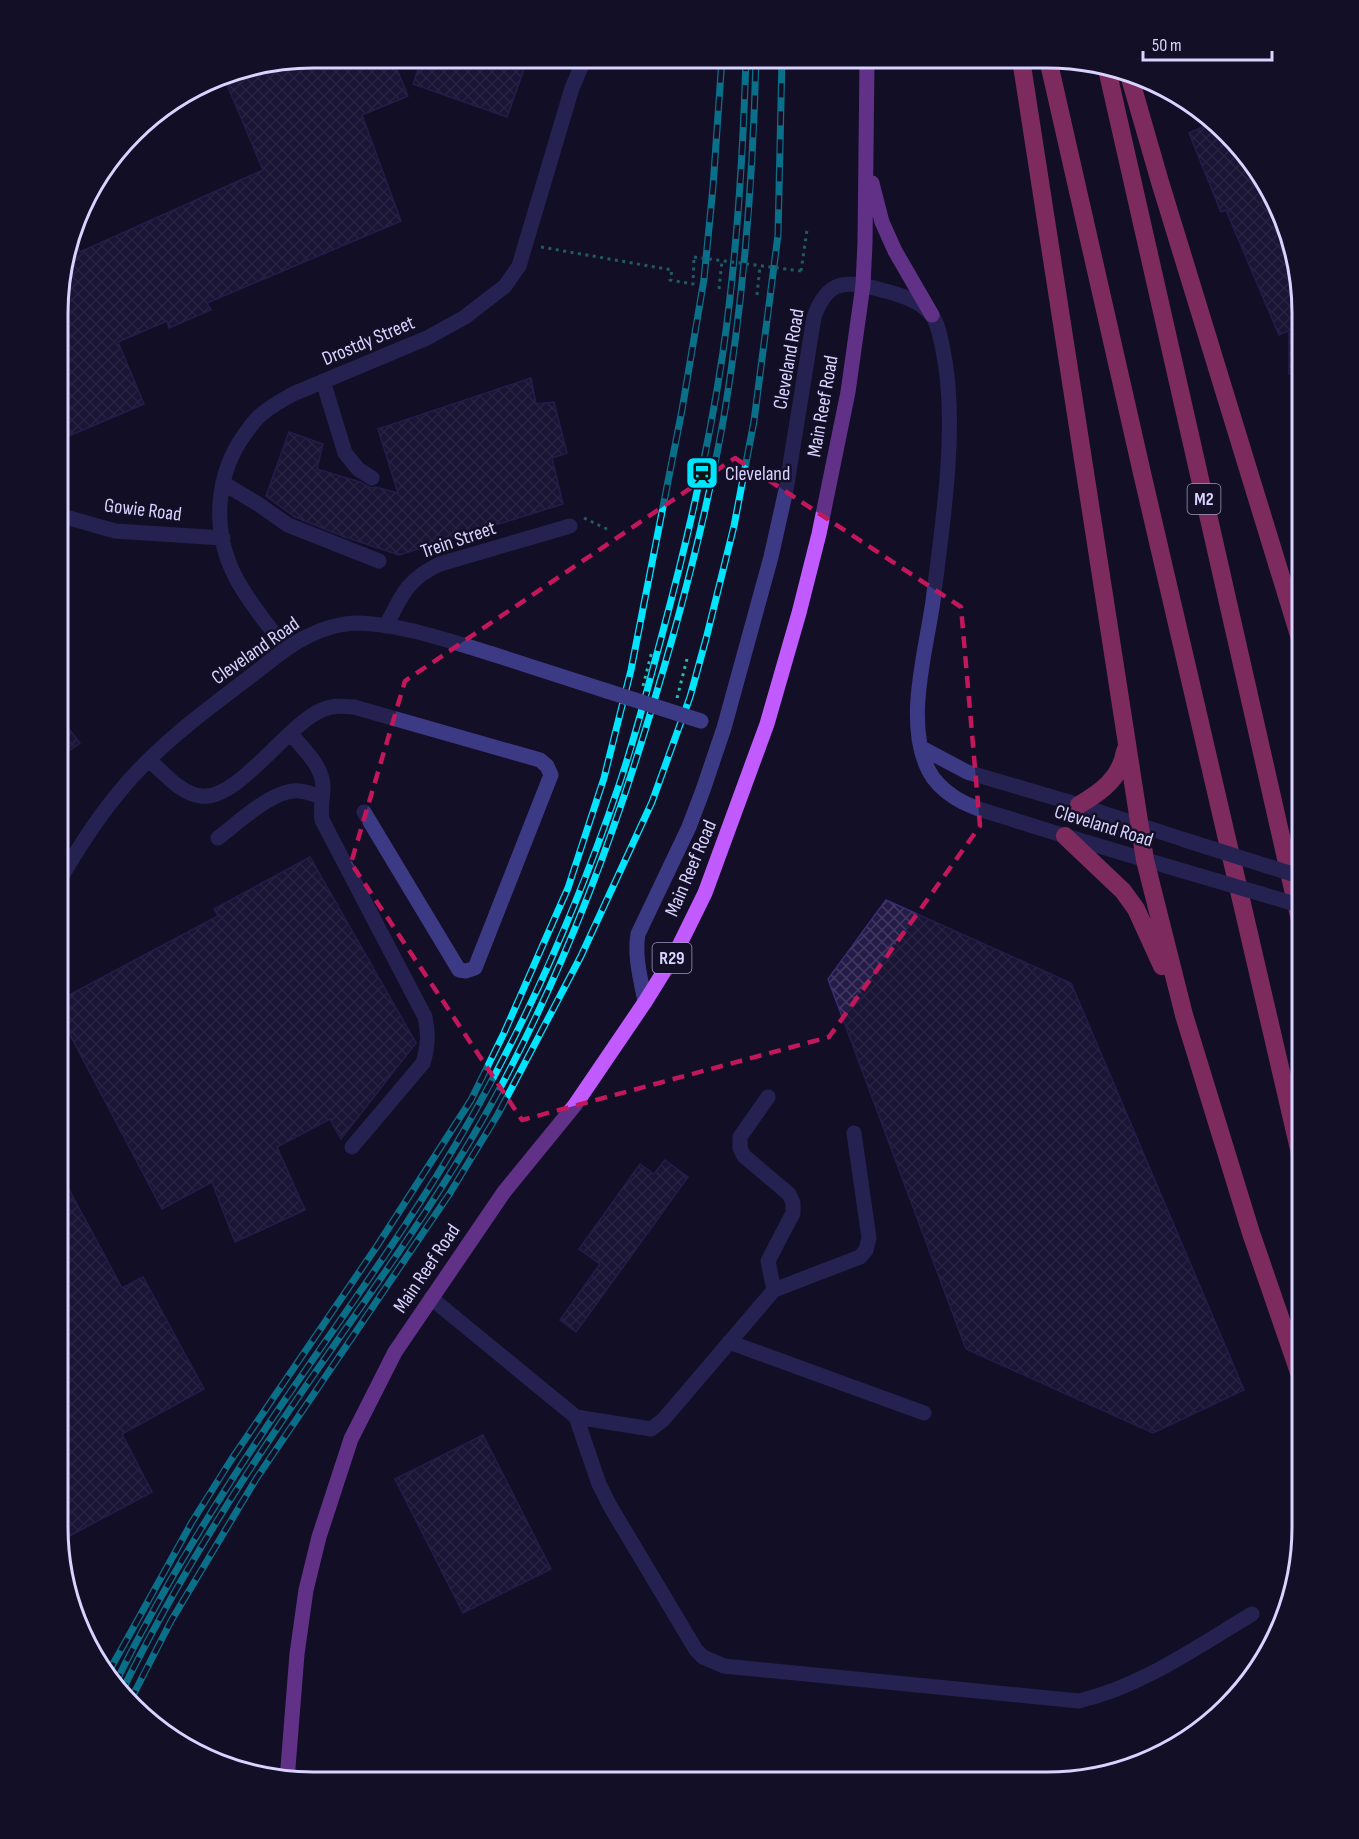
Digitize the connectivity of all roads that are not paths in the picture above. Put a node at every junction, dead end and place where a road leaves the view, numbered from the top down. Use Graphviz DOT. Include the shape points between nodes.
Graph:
graph roads {
  1 [pos="581,68"];
  2 [pos="867,68"];
  3 [pos="1022,68"];
  4 [pos="1050,68"];
  5 [pos="1109,76"];
  6 [pos="1131,83"];
  7 [pos="866,163"];
  8 [pos="863,285"];
  9 [pos="932,315"];
  10 [pos="323,381"];
  11 [pos="372,478"];
  12 [pos="223,483"];
  13 [pos="68,518"];
  14 [pos="570,526"];
  15 [pos="223,538"];
  16 [pos="379,561"];
  17 [pos="1292,612"];
  18 [pos="386,626"];
  19 [pos="286,650"];
  20 [pos="724,728"];
  21 [pos="291,734"];
  22 [pos="1126,744"];
  23 [pos="922,748"];
  24 [pos="149,760"];
  25 [pos="322,797"];
  26 [pos="1079,805"];
  27 [pos="364,812"];
  28 [pos="1139,824"];
  29 [pos="1065,836"];
  30 [pos="219,838"];
  31 [pos="1145,860"];
  32 [pos="68,866"];
  33 [pos="1292,874"];
  34 [pos="1292,885"];
  35 [pos="1292,903"];
  36 [pos="645,1002"];
  37 [pos="768,1097"];
  38 [pos="1211,1103"];
  39 [pos="1292,1119"];
  40 [pos="854,1133"];
  41 [pos="352,1147"];
  42 [pos="774,1290"];
  43 [pos="430,1298"];
  44 [pos="729,1342"];
  45 [pos="1292,1352"];
  46 [pos="924,1413"];
  47 [pos="576,1417"];
  48 [pos="1252,1614"];
  49 [pos="288,1770"];
  1 -- 10 [label="street, Drostdy Street" via="519,266 505,286 465,317 427,338"];
  2 -- 7 [label="main road, Main Reef Road / R29"];
  3 -- 22 [label="highway"];
  4 -- 39 [label="highway"];
  5 -- 34 [label="highway, M2"];
  6 -- 17 [label="highway"];
  7 -- 8 [label="main road, Main Reef Road / R29"];
  7 -- 9 [label="main road" via="886,232"];
  8 -- 9 [label="street, Cleveland Road" via="907,298"];
  8 -- 20 [label="street, Cleveland Road" via="832,288 825,293 814,316 786,490"];
  8 -- 36 [label="main road, Main Reef Road / R29" via="848,392 819,534 767,724 705,893 676,952"];
  9 -- 23 [label="street, Cleveland Road" via="947,373 948,451 942,527 918,701 917,729"];
  10 -- 11 [label="street" via="345,453"];
  10 -- 12 [label="street, Drostdy Street" via="260,415 234,450"];
  12 -- 15 [label="street, Drostdy Street"];
  12 -- 16 [label="street" via="288,525"];
  13 -- 15 [label="street, Gowie Road" via="115,531"];
  14 -- 18 [label="street, Trein Street" via="423,572 404,591"];
  15 -- 19 [label="street, Drostdy Street" via="236,578"];
  18 -- 19 [label="street, Cleveland Road" via="340,625 306,637"];
  18 -- 20 [label="street, Cleveland Road, bridge" via="452,642"];
  19 -- 24 [label="street, Cleveland Road"];
  20 -- 36 [label="street, Cleveland Road" via="689,827 638,934 638,965"];
  21 -- 24 [label="street" via="228,790 211,795 202,796 180,787"];
  21 -- 25 [label="street" via="318,767"];
  21 -- 27 [label="street" via="321,710 354,706 540,760 547,766 551,776 475,968 459,970"];
  22 -- 26 [label="highway" via="1124,758 1110,783"];
  22 -- 28 [label="highway"];
  23 -- 26 [label="street, Cleveland Road" via="967,772"];
  23 -- 29 [label="street, Cleveland Road" via="929,771 955,798"];
  24 -- 32 [label="street, Cleveland Road" via="115,797"];
  25 -- 30 [label="street" via="299,791 280,794"];
  25 -- 41 [label="street" via="322,820 425,1017 429,1032 423,1063"];
  26 -- 28 [label="street, Cleveland Road"];
  28 -- 31 [label="highway"];
  28 -- 33 [label="street, Cleveland Road, bridge"];
  29 -- 31 [label="street, Cleveland Road"];
  29 -- 38 [label="highway" via="1117,885 1136,909 1159,957"];
  31 -- 35 [label="street, Cleveland Road, bridge"];
  31 -- 38 [label="highway"];
  36 -- 43 [label="main road, Main Reef Road / R29" via="574,1105 504,1192"];
  37 -- 42 [label="street" via="740,1137 740,1148 744,1156 789,1194 793,1203 793,1213 768,1261"];
  38 -- 45 [label="highway"];
  40 -- 42 [label="street" via="869,1238 866,1251 860,1257"];
  42 -- 44 [label="street"];
  43 -- 47 [label="street"];
  43 -- 49 [label="main road, Main Reef Road / R29" via="372,1394 341,1466 319,1537 297,1654"];
  44 -- 46 [label="street"];
  44 -- 47 [label="street" via="651,1429"];
  47 -- 48 [label="street" via="603,1492 647,1568 696,1650 724,1666 1079,1701 1132,1684"];
}
